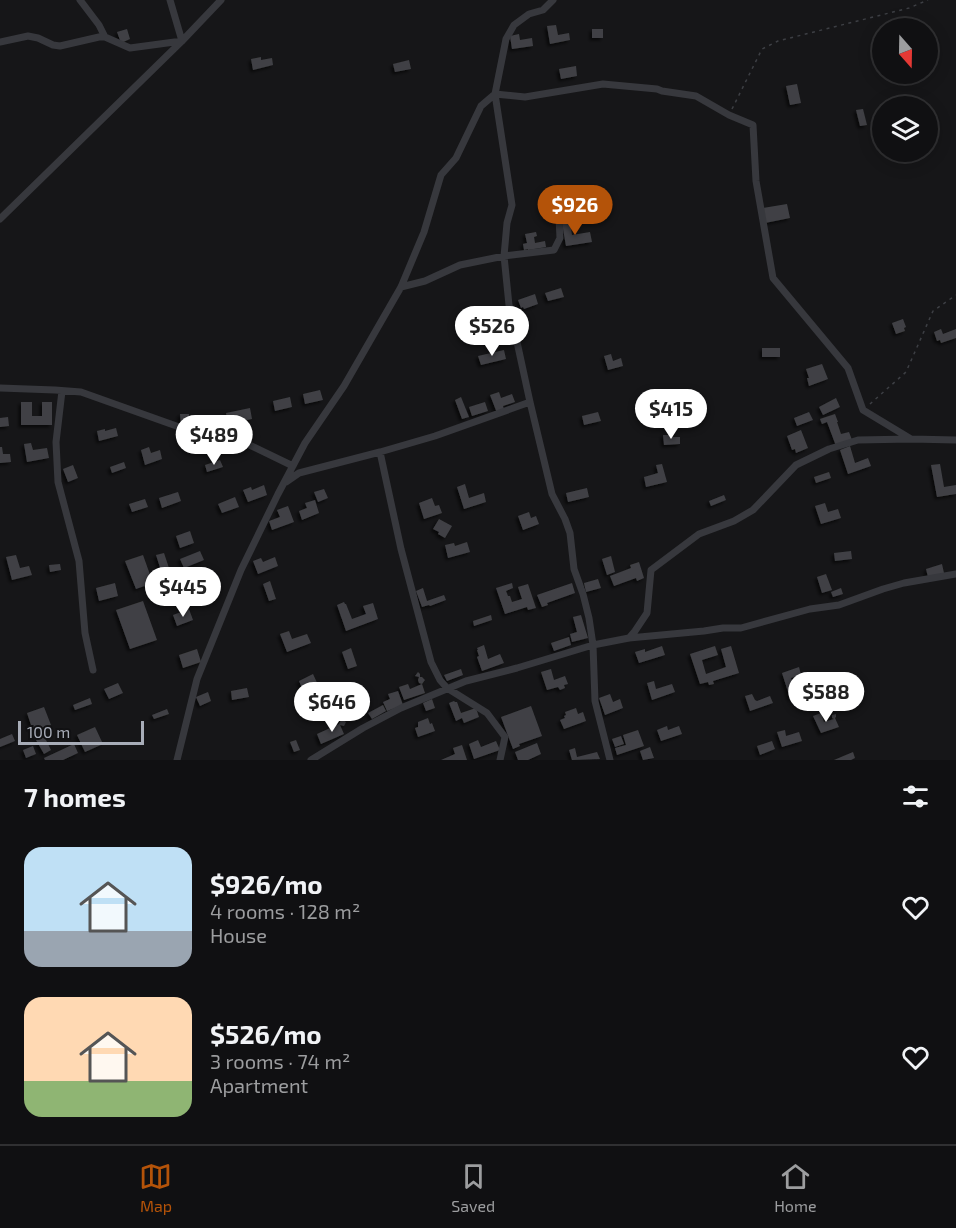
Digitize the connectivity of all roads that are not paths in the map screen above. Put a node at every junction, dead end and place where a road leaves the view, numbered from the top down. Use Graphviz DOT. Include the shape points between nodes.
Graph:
graph roads {
  1 [pos="80,0"];
  2 [pos="170,0"];
  3 [pos="221,0"];
  4 [pos="553,0"];
  5 [pos="105,37"];
  6 [pos="182,41"];
  7 [pos="0,42"];
  8 [pos="495,94"];
  9 [pos="560,218"];
  10 [pos="0,219"];
  11 [pos="504,256"];
  12 [pos="400,287"];
  13 [pos="0,388"];
  14 [pos="62,391"];
  15 [pos="530,402"];
  16 [pos="910,439"];
  17 [pos="956,440"];
  18 [pos="380,452"];
  19 [pos="293,466"];
  20 [pos="284,483"];
  21 [pos="956,574"];
  22 [pos="629,638"];
  23 [pos="593,645"];
  24 [pos="93,670"];
  25 [pos="447,688"];
  26 [pos="177,760"];
  27 [pos="311,760"];
  28 [pos="500,760"];
  29 [pos="610,760"];
  1 -- 5 [label="street"];
  2 -- 6 [label="street"];
  3 -- 6 [label="street"];
  4 -- 8 [label="street" via="543,10 514,25 506,39"];
  5 -- 6 [label="street" via="130,48"];
  5 -- 7 [label="street" via="60,46 28,36"];
  6 -- 10 [label="street"];
  8 -- 11 [label="street" via="512,205"];
  8 -- 12 [label="street" via="481,106 456,158 441,175 424,232"];
  8 -- 16 [label="street" via="525,97 603,84 657,89 696,96 753,125 756,181 773,278 848,368 863,410"];
  9 -- 11 [label="street" via="560,238 555,250"];
  11 -- 12 [label="street" via="460,265"];
  11 -- 15 [label="street" via="509,305"];
  12 -- 19 [label="street"];
  13 -- 14 [label="street"];
  14 -- 19 [label="street" via="81,392 182,428 230,435"];
  14 -- 24 [label="street" via="56,442 58,482 79,561"];
  15 -- 18 [label="street"];
  15 -- 23 [label="street" via="552,494 570,532 574,569"];
  16 -- 17 [label="street"];
  16 -- 22 [label="street" via="858,440 796,465 753,510 699,534 651,570 647,613"];
  18 -- 20 [label="street" via="299,473"];
  18 -- 25 [label="street" via="431,662"];
  19 -- 20 [label="street"];
  20 -- 26 [label="street" via="241,570 197,679"];
  21 -- 22 [label="street" via="904,583 839,605 741,628"];
  22 -- 23 [label="street"];
  23 -- 25 [label="street"];
  23 -- 29 [label="street" via="595,702"];
  25 -- 27 [label="street" via="400,708"];
  25 -- 28 [label="street" via="487,713 505,737"];
}
